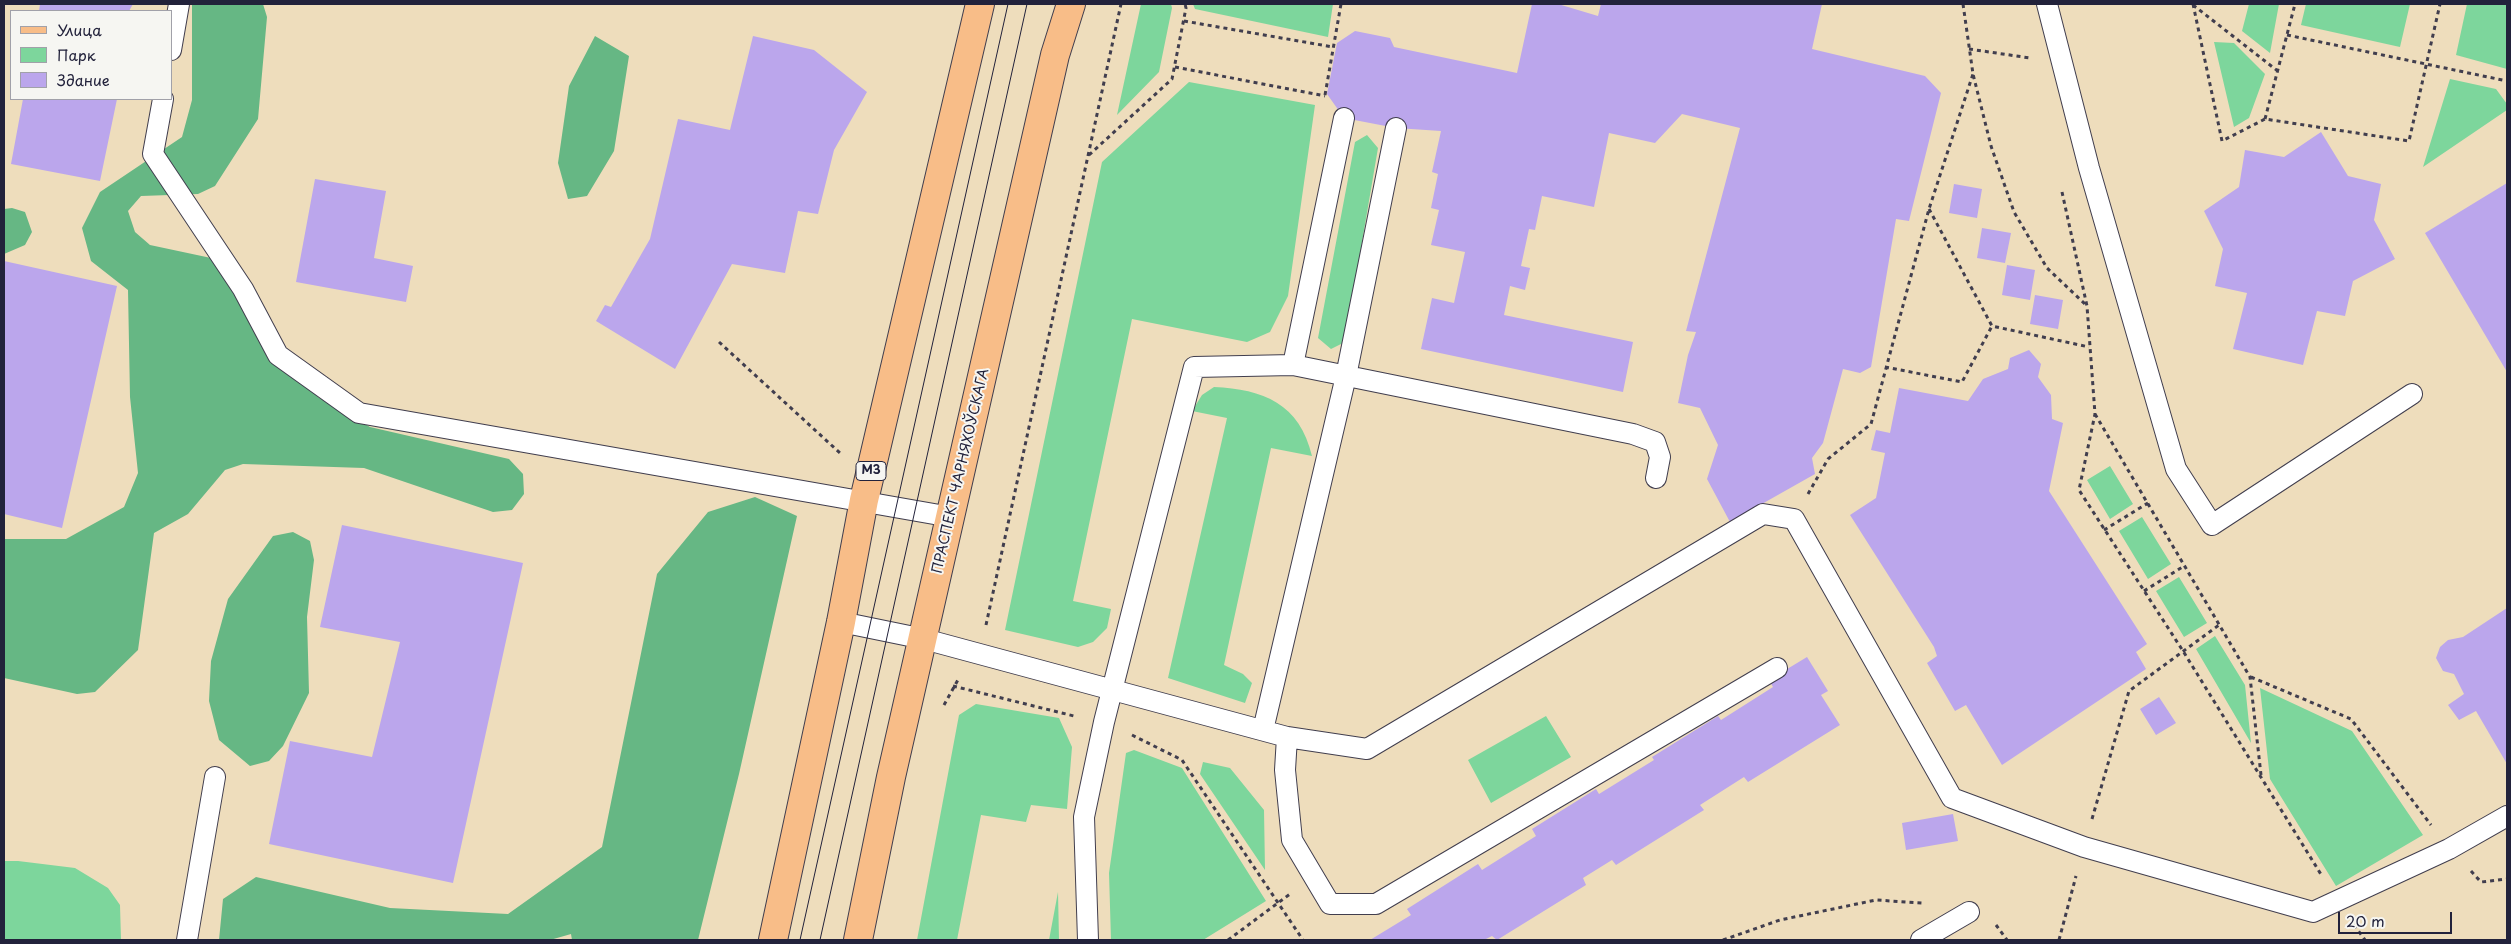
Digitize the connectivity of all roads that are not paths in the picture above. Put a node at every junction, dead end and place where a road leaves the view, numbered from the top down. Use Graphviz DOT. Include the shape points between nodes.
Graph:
graph roads {
  1 [pos="179,4"];
  2 [pos="980,4"];
  3 [pos="1071,4"];
  4 [pos="2047,4"];
  5 [pos="172,44"];
  6 [pos="163,100"];
  7 [pos="1344,118"];
  8 [pos="1396,128"];
  9 [pos="1293,365"];
  10 [pos="1346,376"];
  11 [pos="2412,394"];
  12 [pos="1656,478"];
  13 [pos="864,500"];
  14 [pos="951,517"];
  15 [pos="841,622"];
  16 [pos="924,639"];
  17 [pos="1777,668"];
  18 [pos="1114,690"];
  19 [pos="1263,730"];
  20 [pos="1287,737"];
  21 [pos="215,777"];
  22 [pos="2507,816"];
  23 [pos="1969,912"];
  24 [pos="187,940"];
  25 [pos="773,940"];
  26 [pos="858,940"];
  27 [pos="1088,940"];
  28 [pos="1921,940"];
  1 -- 5 [label="lane"];
  2 -- 13 [label="main road, М3"];
  3 -- 14 [label="main road, ПРАСПЕКТ ЧАРНЯХОЎСКАГА" via="1055,55"];
  4 -- 11 [label="lane" via="2089,168 2176,469 2212,525"];
  6 -- 13 [label="lane" via="153,154 243,289 278,355 359,413"];
  7 -- 9 [label="lane"];
  8 -- 10 [label="lane"];
  9 -- 10 [label="lane"];
  9 -- 18 [label="lane" via="1194,367"];
  10 -- 12 [label="lane" via="1633,434 1654,442 1660,458"];
  10 -- 19 [label="lane"];
  13 -- 14 [label="lane"];
  13 -- 15 [label="main road, М3"];
  14 -- 16 [label="main road, ПРАСПЕКТ ЧАРНЯХОЎСКАГА"];
  15 -- 16 [label="lane"];
  15 -- 25 [label="main road, М3"];
  16 -- 18 [label="lane"];
  16 -- 26 [label="main road, ПРАСПЕКТ ЧАРНЯХОЎСКАГА" via="891,777"];
  17 -- 20 [label="lane" via="1376,904 1330,904 1292,840 1285,770"];
  18 -- 19 [label="lane"];
  18 -- 27 [label="lane" via="1084,816"];
  19 -- 20 [label="lane"];
  20 -- 22 [label="lane" via="1367,749 1763,514 1794,519 1952,798 2084,848 2313,912 2449,849"];
  21 -- 24 [label="lane"];
  23 -- 28 [label="lane"];
}
